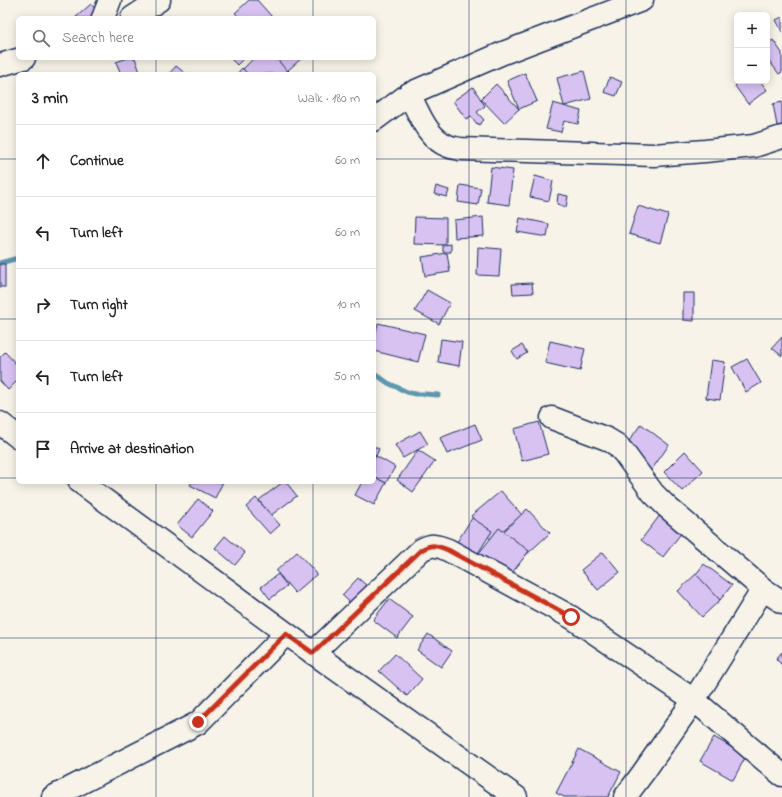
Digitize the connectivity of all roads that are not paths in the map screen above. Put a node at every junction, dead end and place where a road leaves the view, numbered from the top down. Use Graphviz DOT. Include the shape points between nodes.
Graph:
graph roads {
  1 [pos="110,0"];
  2 [pos="159,0"];
  3 [pos="642,0"];
  4 [pos="104,16"];
  5 [pos="135,16"];
  6 [pos="17,60"];
  7 [pos="0,65"];
  8 [pos="409,94"];
  9 [pos="376,119"];
  10 [pos="782,137"];
  11 [pos="552,418"];
  12 [pos="0,424"];
  13 [pos="16,436"];
  14 [pos="83,484"];
  15 [pos="763,590"];
  16 [pos="782,602"];
  17 [pos="286,634"];
  18 [pos="313,653"];
  19 [pos="694,700"];
  20 [pos="782,775"];
  21 [pos="53,797"];
  22 [pos="516,797"];
  23 [pos="625,797"];
  1 -- 4 [label="street"];
  2 -- 5 [label="street"];
  3 -- 8 [label="street" via="503,53"];
  6 -- 7 [label="street"];
  8 -- 9 [label="street"];
  8 -- 10 [label="street" via="432,134 447,146 460,149 654,155 754,146"];
  11 -- 15 [label="street" via="608,439 617,445 653,493 667,507"];
  12 -- 13 [label="street"];
  14 -- 17 [label="street"];
  15 -- 16 [label="street"];
  15 -- 19 [label="street"];
  17 -- 18 [label="street"];
  17 -- 21 [label="street" via="198,722"];
  18 -- 19 [label="street" via="421,550 438,546 571,617"];
  18 -- 22 [label="street"];
  19 -- 20 [label="street"];
  19 -- 23 [label="street"];
}
